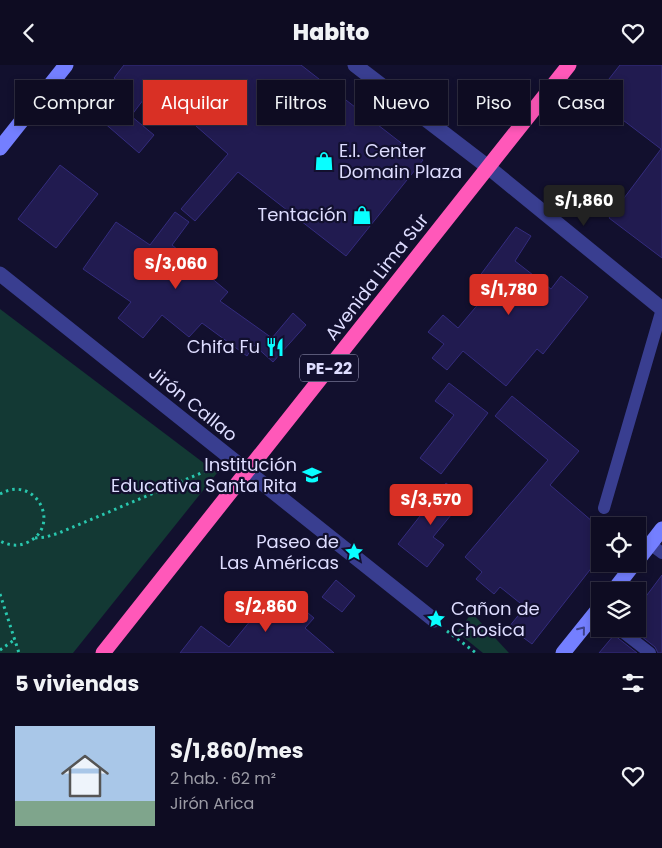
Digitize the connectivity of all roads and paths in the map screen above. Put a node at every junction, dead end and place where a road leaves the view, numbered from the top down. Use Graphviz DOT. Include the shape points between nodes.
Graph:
graph roads {
  1 [pos="66,65"];
  2 [pos="355,65"];
  3 [pos="569,65"];
  4 [pos="0,148"];
  5 [pos="488,167"];
  6 [pos="0,274"];
  7 [pos="662,309"];
  8 [pos="206,471"];
  9 [pos="247,471"];
  10 [pos="0,494"];
  11 [pos="604,508"];
  12 [pos="662,529"];
  13 [pos="35,538"];
  14 [pos="0,541"];
  15 [pos="656,548"];
  16 [pos="628,572"];
  17 [pos="620,582"];
  18 [pos="0,595"];
  19 [pos="434,620"];
  20 [pos="591,620"];
  21 [pos="452,635"];
  22 [pos="629,637"];
  23 [pos="14,640"];
  24 [pos="0,650"];
  25 [pos="19,653"];
  26 [pos="103,653"];
  27 [pos="476,653"];
  28 [pos="563,653"];
  29 [pos="650,653"];
  1 -- 4 [label="street"];
  2 -- 5 [label="street"];
  3 -- 5 [label="highway, Avenida Lima Sur / PE-22"];
  5 -- 7 [label="street"];
  5 -- 9 [label="highway, Avenida Lima Sur / PE-22"];
  6 -- 9 [label="street, Jirón Callao"];
  7 -- 11 [label="lane"];
  8 -- 13 [label="path" via="59,533"];
  9 -- 19 [label="street, Jirón Callao"];
  9 -- 26 [label="highway, Avenida Lima Sur / PE-22"];
  10 -- 13 [label="path" via="6,490 25,490 39,501 44,518"];
  12 -- 15 [label="street"];
  13 -- 14 [label="path" via="15,546"];
  16 -- 17 [label="street"];
  18 -- 23 [label="path"];
  28 -- 20 [label="street, one-way"];
  21 -- 27 [label="path"];
  22 -- 29 [label="lane"];
  23 -- 24 [label="path"];
  23 -- 25 [label="path"];
}
